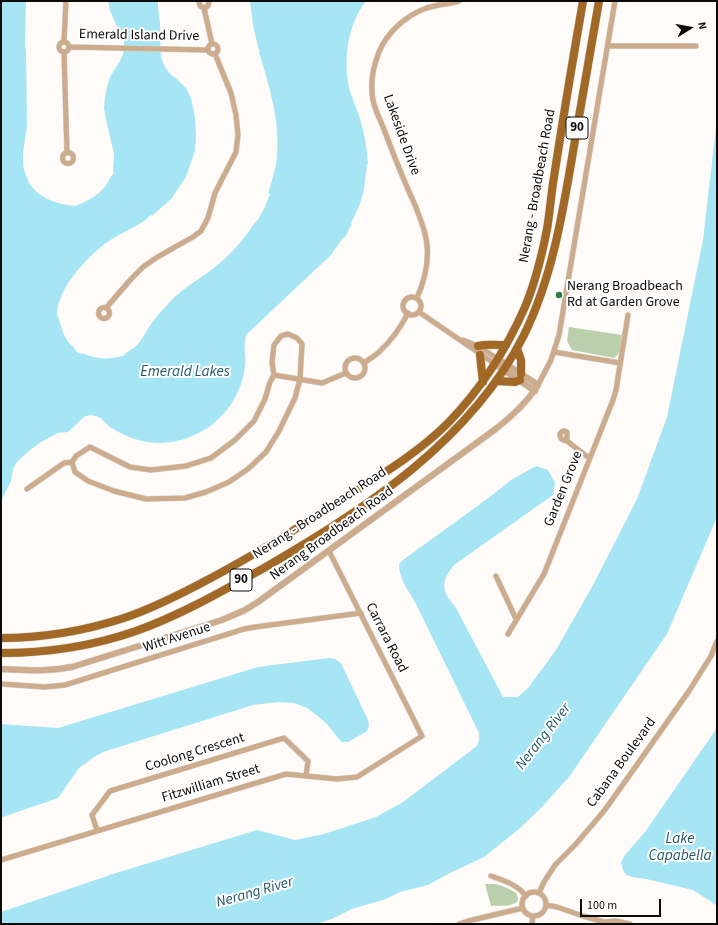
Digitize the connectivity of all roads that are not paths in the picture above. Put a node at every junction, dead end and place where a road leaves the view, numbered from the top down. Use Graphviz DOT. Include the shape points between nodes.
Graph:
graph roads {
  1 [pos="66,1"];
  2 [pos="199,1"];
  3 [pos="209,1"];
  4 [pos="459,1"];
  5 [pos="583,1"];
  6 [pos="599,1"];
  7 [pos="615,1"];
  8 [pos="204,8"];
  9 [pos="64,41"];
  10 [pos="212,44"];
  11 [pos="608,46"];
  12 [pos="696,46"];
  13 [pos="70,47"];
  14 [pos="208,50"];
  15 [pos="64,52"];
  16 [pos="214,54"];
  17 [pos="66,153"];
  18 [pos="416,298"];
  19 [pos="106,308"];
  20 [pos="419,312"];
  21 [pos="408,313"];
  22 [pos="628,315"];
  23 [pos="460,339"];
  24 [pos="506,345"];
  25 [pos="478,346"];
  26 [pos="517,348"];
  27 [pos="554,352"];
  28 [pos="480,354"];
  29 [pos="496,361"];
  30 [pos="364,363"];
  31 [pos="620,363"];
  32 [pos="505,367"];
  33 [pos="346,373"];
  34 [pos="274,375"];
  35 [pos="520,377"];
  36 [pos="300,380"];
  37 [pos="496,381"];
  38 [pos="483,382"];
  39 [pos="537,388"];
  40 [pos="567,441"];
  41 [pos="589,458"];
  42 [pos="72,462"];
  43 [pos="27,489"];
  44 [pos="329,551"];
  45 [pos="496,576"];
  46 [pos="361,613"];
  47 [pos="516,619"];
  48 [pos="508,634"];
  49 [pos="1,638"];
  50 [pos="717,641"];
  51 [pos="1,653"];
  52 [pos="1,669"];
  53 [pos="1,684"];
  54 [pos="422,736"];
  55 [pos="306,776"];
  56 [pos="97,830"];
  57 [pos="1,860"];
  58 [pos="491,876"];
  59 [pos="539,893"];
  60 [pos="526,896"];
  61 [pos="546,905"];
  62 [pos="523,908"];
  63 [pos="533,916"];
  64 [pos="583,916"];
  65 [pos="604,923"];
  66 [pos="459,924"];
  67 [pos="532,924"];
  68 [pos="590,924"];
  69 [pos="630,924"];
  1 -- 9 [label="street, Emerald Island Drive"];
  2 -- 8 [label="street" via="200,6"];
  3 -- 8 [label="street" via="208,6"];
  4 -- 18 [label="street, Lakeside Drive" via="424,9 402,22 381,47 372,76 373,101 423,226 427,244 426,273"];
  5 -- 24 [label="main road, Nerang - Broadbeach Road / 90" via="544,245 531,290"];
  6 -- 26 [label="main road, Nerang - Broadbeach Road / 90" via="557,238 538,301"];
  7 -- 11 [label="street, Nerang Broadbeach Road"];
  8 -- 10 [label="street, Emerald Island Drive"];
  9 -- 13 [label="street"];
  9 -- 15 [label="street" via="59,46"];
  10 -- 14 [label="street"];
  10 -- 16 [label="street" via="218,48 218,52"];
  11 -- 12 [label="street"];
  11 -- 27 [label="street, Nerang Broadbeach Road"];
  13 -- 14 [label="street, Emerald Island Drive"];
  13 -- 15 [label="street"];
  14 -- 16 [label="street" via="210,54"];
  15 -- 17 [label="street, Emerald Island Drive"];
  16 -- 19 [label="street, Emerald Island Drive" via="230,93 238,136 236,152 215,193 208,218 193,237 143,267"];
  18 -- 20 [label="street" via="421,305"];
  18 -- 21 [label="street" via="405,301 404,309"];
  20 -- 21 [label="street"];
  20 -- 23 [label="street"];
  21 -- 30 [label="street" via="398,331 379,352"];
  22 -- 31 [label="street, Garden Grove"];
  23 -- 25 [label="street"];
  23 -- 28 [label="street"];
  24 -- 25 [label="main road"];
  24 -- 29 [label="main road, Nerang - Broadbeach Road / 90"];
  25 -- 29 [label="street"];
  26 -- 32 [label="main road, Nerang - Broadbeach Road / 90"];
  26 -- 35 [label="main road" via="521,360"];
  27 -- 31 [label="street"];
  27 -- 39 [label="street, Nerang Broadbeach Road"];
  28 -- 29 [label="street"];
  28 -- 38 [label="main road"];
  29 -- 32 [label="street"];
  29 -- 38 [label="main road, Nerang - Broadbeach Road / 90"];
  30 -- 33 [label="street" via="354,358 350,360 346,365"];
  30 -- 33 [label="street" via="365,370 359,378 352,378"];
  31 -- 41 [label="street, Garden Grove" via="613,400"];
  32 -- 35 [label="street"];
  32 -- 37 [label="main road, Nerang - Broadbeach Road / 90"];
  33 -- 36 [label="street" via="322,383"];
  34 -- 36 [label="street"];
  34 -- 36 [label="street" via="274,345 281,336 288,334 302,344"];
  34 -- 42 [label="street" via="254,421 235,440 211,458 186,466 151,470 130,467 90,446"];
  35 -- 37 [label="main road" via="515,382"];
  35 -- 39 [label="street"];
  36 -- 42 [label="street" via="295,398 266,452 229,482 206,492 185,498 146,499 114,492 88,481 75,472"];
  37 -- 51 [label="main road, Nerang - Broadbeach Road / 90" via="474,410 428,456 320,534 233,585 170,617 113,638 61,649"];
  38 -- 49 [label="main road, Nerang - Broadbeach Road / 90" via="438,433 400,463 303,525 188,591 104,624 58,634"];
  39 -- 44 [label="street, Nerang Broadbeach Road" via="522,407 503,423"];
  40 -- 41 [label="street"];
  41 -- 47 [label="street, Garden Grove" via="544,574"];
  42 -- 43 [label="street" via="64,463"];
  44 -- 46 [label="street, Carrara Road"];
  44 -- 52 [label="street, Nerang Broadbeach Road" via="258,602 222,620 62,669"];
  45 -- 47 [label="street"];
  46 -- 53 [label="street, Witt Avenue" via="244,629 65,685 45,687"];
  46 -- 54 [label="street, Carrara Road"];
  47 -- 48 [label="street, Garden Grove"];
  50 -- 59 [label="street, Cabana Boulevard" via="711,656 689,691 629,776 604,811 555,865"];
  54 -- 55 [label="street, Fitzwilliam Street" via="358,777 337,779"];
  55 -- 56 [label="street, Fitzwilliam Street" via="286,774"];
  55 -- 56 [label="street, Coolong Crescent" via="308,761 284,738 110,791 92,815"];
  56 -- 57 [label="street, Fitzwilliam Street"];
  58 -- 60 [label="street" via="521,890"];
  59 -- 60 [label="street" via="533,892"];
  59 -- 61 [label="street" via="544,897"];
  60 -- 62 [label="street"];
  61 -- 63 [label="street" via="540,914"];
  61 -- 64 [label="street"];
  62 -- 63 [label="street"];
  62 -- 66 [label="street"];
  63 -- 67 [label="street"];
  64 -- 65 [label="street"];
  64 -- 68 [label="street"];
  65 -- 69 [label="street" via="616,921"];
}
